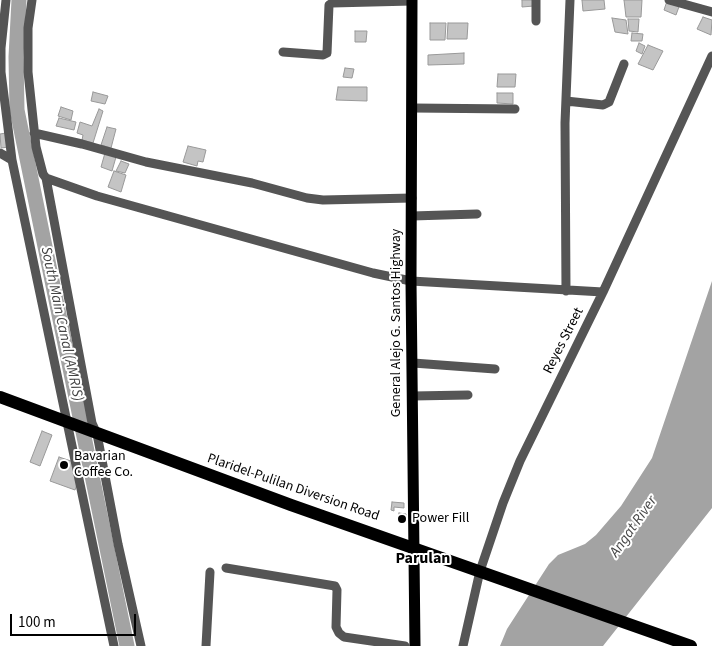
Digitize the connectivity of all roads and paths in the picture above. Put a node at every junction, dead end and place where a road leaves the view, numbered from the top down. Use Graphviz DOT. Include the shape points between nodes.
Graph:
graph roads {
  1 [pos="6,0"];
  2 [pos="32,0"];
  3 [pos="536,0"];
  4 [pos="570,0"];
  5 [pos="669,0"];
  6 [pos="412,1"];
  7 [pos="712,12"];
  8 [pos="536,21"];
  9 [pos="283,52"];
  10 [pos="712,56"];
  11 [pos="624,64"];
  12 [pos="566,101"];
  13 [pos="413,108"];
  14 [pos="515,109"];
  15 [pos="34,133"];
  16 [pos="0,153"];
  17 [pos="12,160"];
  18 [pos="46,178"];
  19 [pos="412,198"];
  20 [pos="477,214"];
  21 [pos="412,216"];
  22 [pos="411,281"];
  23 [pos="566,291"];
  24 [pos="603,292"];
  25 [pos="413,363"];
  26 [pos="495,370"];
  27 [pos="413,396"];
  28 [pos="468,396"];
  29 [pos="0,397"];
  30 [pos="71,424"];
  31 [pos="95,433"];
  32 [pos="413,546"];
  33 [pos="226,568"];
  34 [pos="480,571"];
  35 [pos="210,572"];
  36 [pos="114,646"];
  37 [pos="141,646"];
  38 [pos="206,646"];
  39 [pos="405,646"];
  40 [pos="415,646"];
  41 [pos="463,646"];
  42 [pos="691,646"];
  1 -- 17 [label="street" via="1,48"];
  2 -- 15 [label="street" via="27,46"];
  3 -- 8 [label="street"];
  4 -- 12 [label="street"];
  5 -- 7 [label="street"];
  6 -- 9 [label="street" via="332,3 329,5 326,53"];
  6 -- 13 [label="main road, General Alejo G. Santos Highway"];
  10 -- 24 [label="street, Reyes Street"];
  11 -- 12 [label="street" via="609,102 603,105"];
  12 -- 23 [label="street"];
  13 -- 14 [label="street"];
  13 -- 19 [label="main road, General Alejo G. Santos Highway"];
  15 -- 18 [label="street" via="42,174"];
  15 -- 19 [label="street" via="307,198"];
  16 -- 17 [label="street"];
  17 -- 30 [label="street"];
  18 -- 22 [label="street" via="190,223 373,274"];
  18 -- 31 [label="street"];
  19 -- 21 [label="main road, General Alejo G. Santos Highway"];
  20 -- 21 [label="street"];
  21 -- 22 [label="main road, General Alejo G. Santos Highway"];
  22 -- 23 [label="street"];
  22 -- 25 [label="main road, General Alejo G. Santos Highway"];
  23 -- 24 [label="street"];
  24 -- 34 [label="street, Reyes Street" via="520,461"];
  25 -- 26 [label="street"];
  25 -- 27 [label="main road, General Alejo G. Santos Highway"];
  27 -- 28 [label="street"];
  27 -- 32 [label="main road, General Alejo G. Santos Highway"];
  29 -- 30 [label="highway, Plaridel-Pulilan Diversion Road"];
  30 -- 31 [label="highway, Plaridel-Pulilan Diversion Road"];
  30 -- 36 [label="street"];
  31 -- 32 [label="highway, Plaridel-Pulilan Diversion Road"];
  31 -- 37 [label="street"];
  32 -- 34 [label="highway, Plaridel-Pulilan Diversion Road"];
  32 -- 40 [label="main road, General Alejo G. Santos Highway"];
  33 -- 39 [label="street" via="335,586 339,633 344,637"];
  34 -- 41 [label="street, Reyes Street"];
  34 -- 42 [label="highway, Plaridel-Pulilan Diversion Road"];
  35 -- 38 [label="street"];
}
